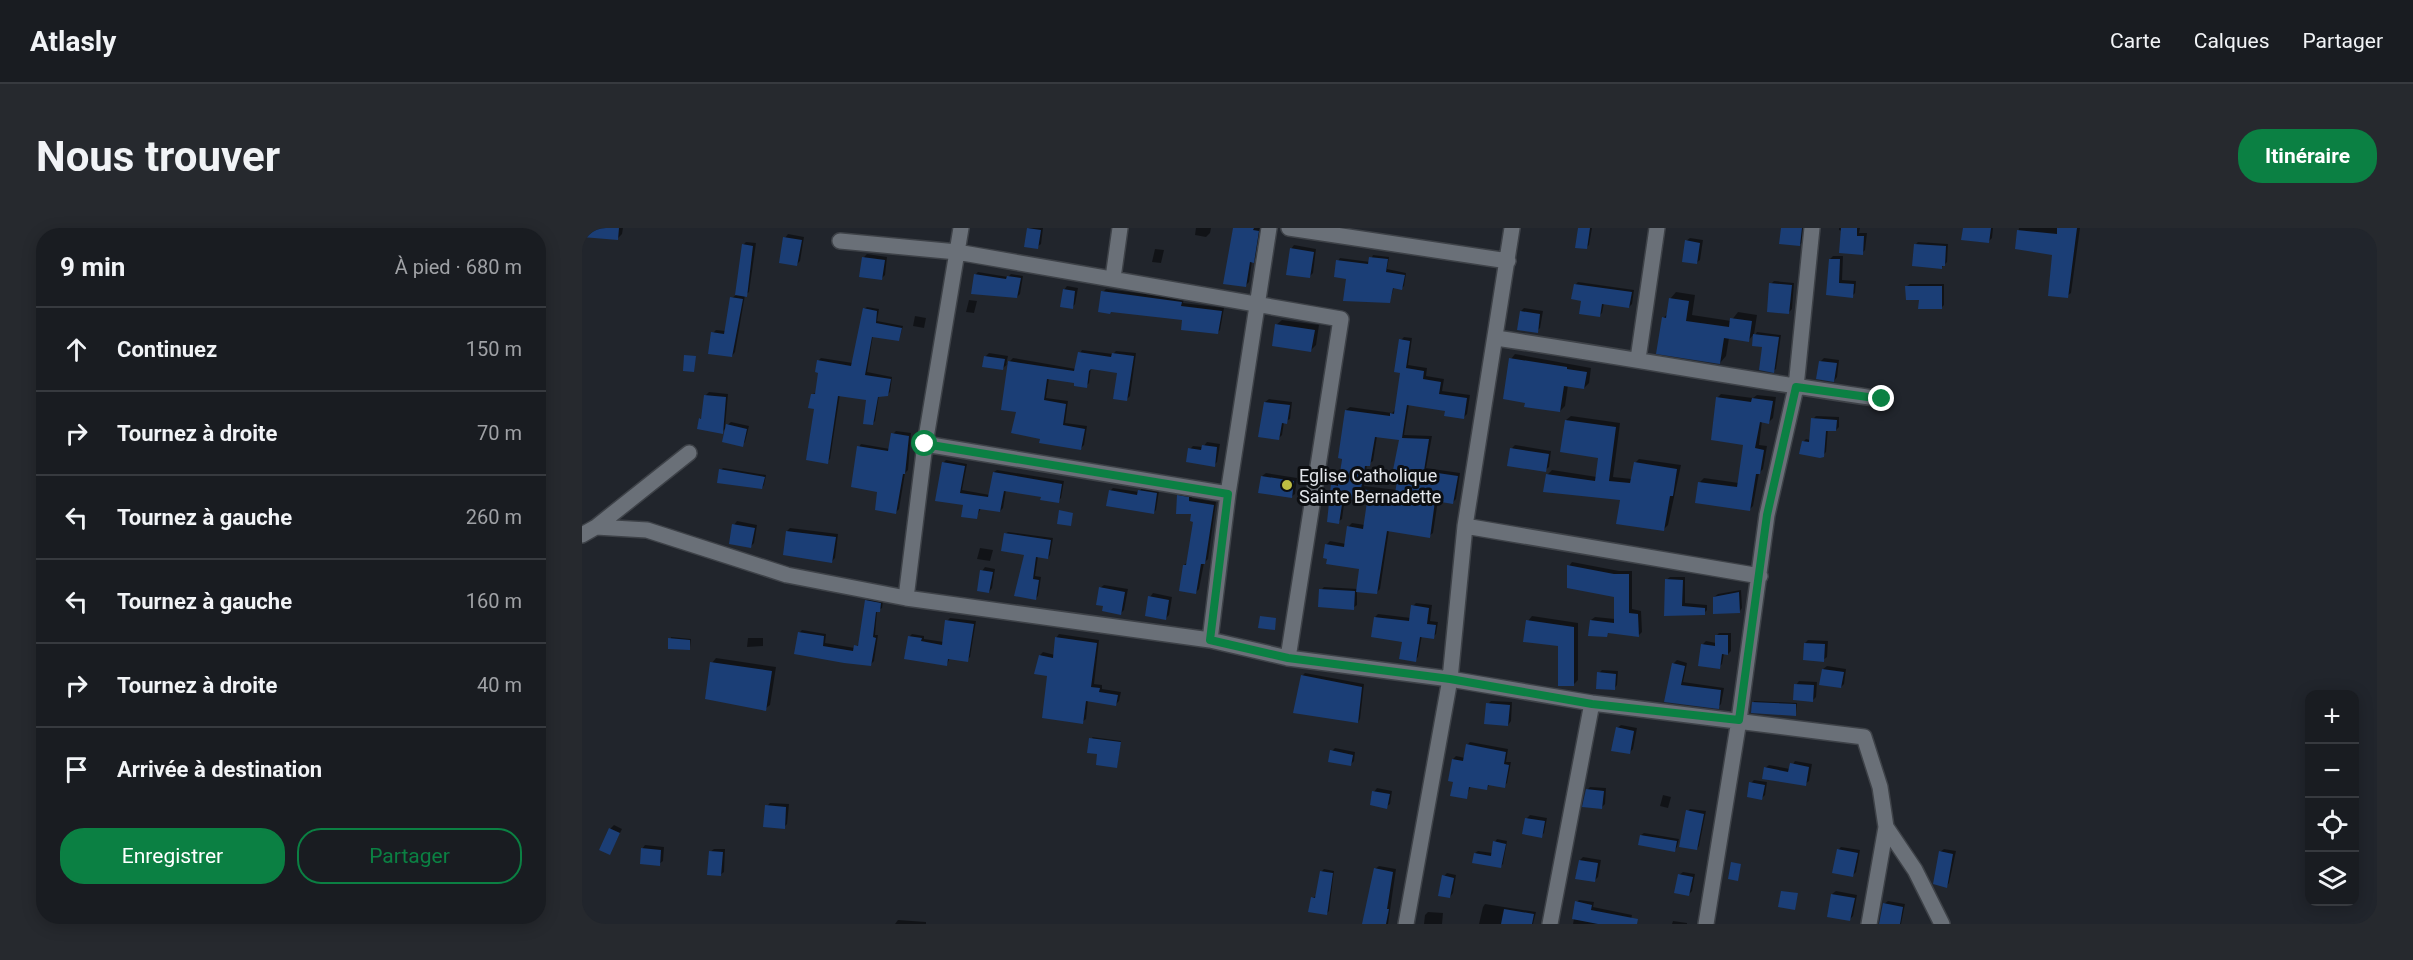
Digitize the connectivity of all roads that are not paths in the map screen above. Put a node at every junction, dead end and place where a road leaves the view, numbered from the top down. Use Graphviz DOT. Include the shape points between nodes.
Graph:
graph roads {
  1 [pos="961,228"];
  2 [pos="1120,228"];
  3 [pos="1269,228"];
  4 [pos="1289,228"];
  5 [pos="1512,228"];
  6 [pos="1657,228"];
  7 [pos="1812,228"];
  8 [pos="840,241"];
  9 [pos="957,252"];
  10 [pos="1508,261"];
  11 [pos="1113,278"];
  12 [pos="1256,303"];
  13 [pos="1496,338"];
  14 [pos="1638,359"];
  15 [pos="1796,387"];
  16 [pos="1882,399"];
  17 [pos="925,444"];
  18 [pos="689,453"];
  19 [pos="1228,494"];
  20 [pos="1465,526"];
  21 [pos="597,527"];
  22 [pos="582,535"];
  23 [pos="1760,576"];
  24 [pos="906,598"];
  25 [pos="1210,640"];
  26 [pos="1288,658"];
  27 [pos="1450,679"];
  28 [pos="1592,704"];
  29 [pos="1739,720"];
  30 [pos="1886,827"];
  31 [pos="1406,924"];
  32 [pos="1551,924"];
  33 [pos="1706,924"];
  34 [pos="1869,924"];
  35 [pos="1942,924"];
  1 -- 9 [label="street"];
  2 -- 11 [label="street"];
  3 -- 12 [label="street"];
  4 -- 10 [label="street"];
  5 -- 10 [label="street"];
  6 -- 14 [label="street"];
  7 -- 15 [label="street"];
  8 -- 9 [label="street"];
  9 -- 11 [label="street"];
  9 -- 17 [label="street"];
  10 -- 13 [label="street"];
  11 -- 12 [label="street"];
  12 -- 19 [label="street"];
  12 -- 26 [label="street" via="1341,319"];
  13 -- 14 [label="street"];
  13 -- 20 [label="street"];
  14 -- 15 [label="street"];
  15 -- 16 [label="street"];
  15 -- 23 [label="street" via="1767,515"];
  17 -- 19 [label="street"];
  17 -- 24 [label="street"];
  18 -- 21 [label="street"];
  19 -- 25 [label="street"];
  20 -- 23 [label="street"];
  20 -- 27 [label="street"];
  21 -- 22 [label="street"];
  21 -- 24 [label="street" via="647,530 787,575"];
  23 -- 29 [label="street"];
  24 -- 25 [label="street"];
  25 -- 26 [label="street"];
  26 -- 27 [label="street"];
  27 -- 28 [label="street"];
  27 -- 31 [label="street"];
  28 -- 29 [label="street"];
  28 -- 32 [label="street"];
  29 -- 30 [label="street" via="1864,737 1880,787"];
  29 -- 33 [label="street"];
  30 -- 34 [label="street"];
  30 -- 35 [label="street" via="1915,870"];
}
